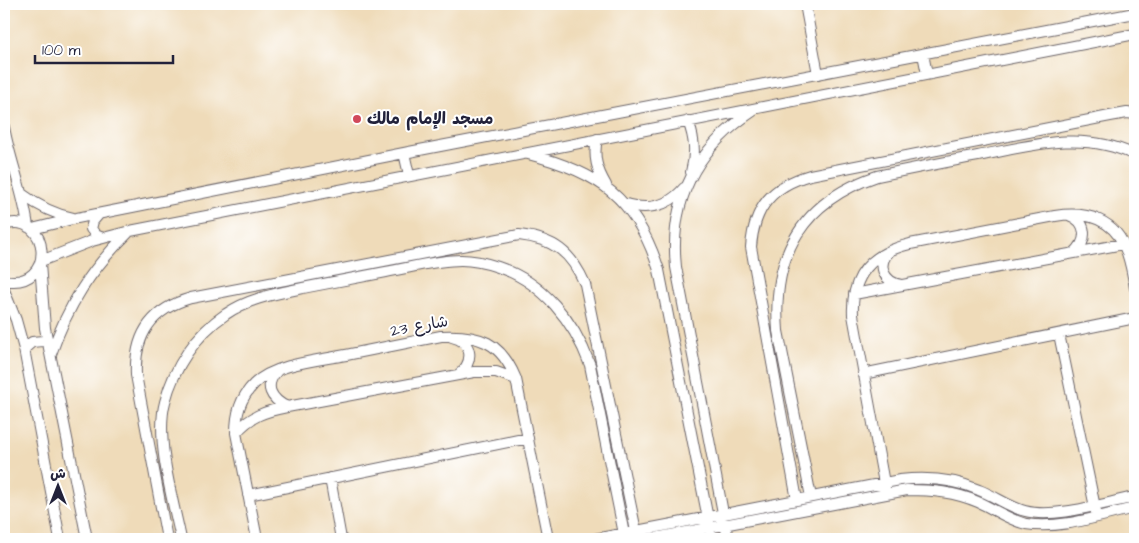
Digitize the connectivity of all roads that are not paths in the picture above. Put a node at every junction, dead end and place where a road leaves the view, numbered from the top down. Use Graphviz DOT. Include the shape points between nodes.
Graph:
graph roads {
  1 [pos="806,4"];
  2 [pos="1134,11"];
  3 [pos="1135,36"];
  4 [pos="923,54"];
  5 [pos="818,74"];
  6 [pos="927,74"];
  7 [pos="757,108"];
  8 [pos="1135,114"];
  9 [pos="688,121"];
  10 [pos="4,127"];
  11 [pos="597,139"];
  12 [pos="962,145"];
  13 [pos="6,152"];
  14 [pos="404,153"];
  15 [pos="525,153"];
  16 [pos="1135,155"];
  17 [pos="965,158"];
  18 [pos="409,176"];
  19 [pos="687,184"];
  20 [pos="609,190"];
  21 [pos="22,194"];
  22 [pos="622,202"];
  23 [pos="99,214"];
  24 [pos="1067,214"];
  25 [pos="77,218"];
  26 [pos="4,225"];
  27 [pos="30,228"];
  28 [pos="130,231"];
  29 [pos="103,238"];
  30 [pos="1124,244"];
  31 [pos="896,247"];
  32 [pos="1074,253"];
  33 [pos="41,262"];
  34 [pos="349,268"];
  35 [pos="352,279"];
  36 [pos="4,280"];
  37 [pos="901,285"];
  38 [pos="1135,288"];
  39 [pos="4,290"];
  40 [pos="854,294"];
  41 [pos="1135,318"];
  42 [pos="1059,334"];
  43 [pos="441,336"];
  44 [pos="48,344"];
  45 [pos="24,349"];
  46 [pos="50,355"];
  47 [pos="277,370"];
  48 [pos="863,374"];
  49 [pos="458,375"];
  50 [pos="516,379"];
  51 [pos="286,407"];
  52 [pos="236,433"];
  53 [pos="528,438"];
  54 [pos="330,478"];
  55 [pos="884,483"];
  56 [pos="886,494"];
  57 [pos="248,495"];
  58 [pos="1135,496"];
  59 [pos="811,497"];
  60 [pos="797,500"];
  61 [pos="1094,505"];
  62 [pos="1135,508"];
  63 [pos="1097,516"];
  64 [pos="724,520"];
  65 [pos="709,523"];
  66 [pos="636,532"];
  67 [pos="624,534"];
  68 [pos="60,539"];
  69 [pos="87,539"];
  70 [pos="167,539"];
  71 [pos="181,539"];
  72 [pos="257,539"];
  73 [pos="341,539"];
  74 [pos="548,539"];
  75 [pos="595,539"];
  76 [pos="650,539"];
  77 [pos="712,539"];
  78 [pos="728,539"];
  1 -- 5 [label="street"];
  2 -- 4 [label="street"];
  3 -- 6 [label="street"];
  4 -- 5 [label="street"];
  4 -- 6 [label="street"];
  5 -- 14 [label="street"];
  6 -- 7 [label="street"];
  7 -- 9 [label="street"];
  7 -- 19 [label="street" via="716,141"];
  8 -- 12 [label="street"];
  9 -- 11 [label="street"];
  9 -- 19 [label="street" via="694,155"];
  10 -- 13 [label="street"];
  11 -- 15 [label="street"];
  11 -- 20 [label="street" via="597,168"];
  12 -- 17 [label="street"];
  12 -- 60 [label="street" via="793,180 770,196 755,219 752,261"];
  13 -- 21 [label="street"];
  14 -- 18 [label="street"];
  14 -- 23 [label="street"];
  15 -- 18 [label="street"];
  15 -- 20 [label="street" via="579,170"];
  16 -- 17 [label="street" via="1118,148 1077,140 1035,144"];
  17 -- 59 [label="street" via="877,176 840,191 809,217 788,251 778,289 778,331"];
  18 -- 28 [label="street"];
  19 -- 22 [label="street" via="679,194 658,206 646,208"];
  19 -- 64 [label="street" via="677,216 674,249"];
  20 -- 22 [label="street"];
  21 -- 25 [label="street" via="42,208"];
  21 -- 27 [label="street"];
  22 -- 65 [label="street" via="646,234 659,270"];
  23 -- 25 [label="street"];
  23 -- 29 [label="street" via="92,221 92,229"];
  24 -- 30 [label="street" via="1100,220"];
  24 -- 31 [label="street"];
  24 -- 32 [label="street" via="1080,221 1084,228 1084,242"];
  25 -- 27 [label="street"];
  26 -- 27 [label="street" via="15,223"];
  27 -- 33 [label="street" via="41,244"];
  28 -- 29 [label="street"];
  28 -- 46 [label="street" via="100,262 76,296"];
  29 -- 33 [label="street"];
  30 -- 32 [label="street"];
  30 -- 38 [label="street"];
  31 -- 37 [label="street" via="883,259 883,271 890,281"];
  31 -- 40 [label="street" via="868,265"];
  32 -- 37 [label="street"];
  33 -- 36 [label="street" via="25,279"];
  33 -- 44 [label="street"];
  34 -- 35 [label="street"];
  34 -- 66 [label="street" via="519,235 537,237 568,254 578,268 590,300"];
  34 -- 70 [label="street" via="177,302 152,320 138,345 136,375"];
  35 -- 67 [label="street" via="460,260 498,267 532,284 547,296 576,332 590,365"];
  35 -- 71 [label="street" via="274,294 242,304 211,326 186,355 164,402 162,426"];
  37 -- 40 [label="street"];
  39 -- 45 [label="street"];
  40 -- 48 [label="street" via="854,326"];
  41 -- 42 [label="street"];
  42 -- 48 [label="street"];
  42 -- 61 [label="street"];
  43 -- 47 [label="street, شارع 23"];
  43 -- 49 [label="street" via="460,339 466,345 469,362"];
  43 -- 50 [label="street, شارع 23" via="463,335 491,344 511,366"];
  44 -- 45 [label="street" via="32,342"];
  44 -- 46 [label="street"];
  45 -- 68 [label="street"];
  46 -- 69 [label="street"];
  47 -- 51 [label="street" via="272,376 270,390 278,403"];
  47 -- 52 [label="street, شارع 23" via="259,380 246,394 239,406"];
  48 -- 55 [label="street"];
  49 -- 50 [label="street" via="486,371"];
  49 -- 51 [label="street"];
  50 -- 53 [label="street, شارع 23"];
  51 -- 52 [label="street" via="254,416"];
  52 -- 57 [label="street, شارع 23"];
  53 -- 54 [label="street"];
  53 -- 74 [label="street, شارع 23"];
  54 -- 57 [label="street"];
  54 -- 73 [label="street"];
  55 -- 56 [label="street"];
  55 -- 59 [label="street"];
  55 -- 61 [label="street" via="916,478 949,481 1040,514"];
  56 -- 63 [label="street" via="907,490 943,492 978,502 1010,518 1041,525"];
  56 -- 64 [label="street"];
  57 -- 72 [label="street, شارع 23"];
  58 -- 61 [label="street"];
  59 -- 60 [label="street"];
  60 -- 64 [label="street"];
  61 -- 63 [label="street"];
  62 -- 63 [label="street"];
  64 -- 65 [label="street"];
  64 -- 78 [label="street"];
  65 -- 66 [label="street"];
  65 -- 76 [label="street"];
  65 -- 77 [label="street"];
  66 -- 67 [label="street"];
  67 -- 75 [label="street"];
}
